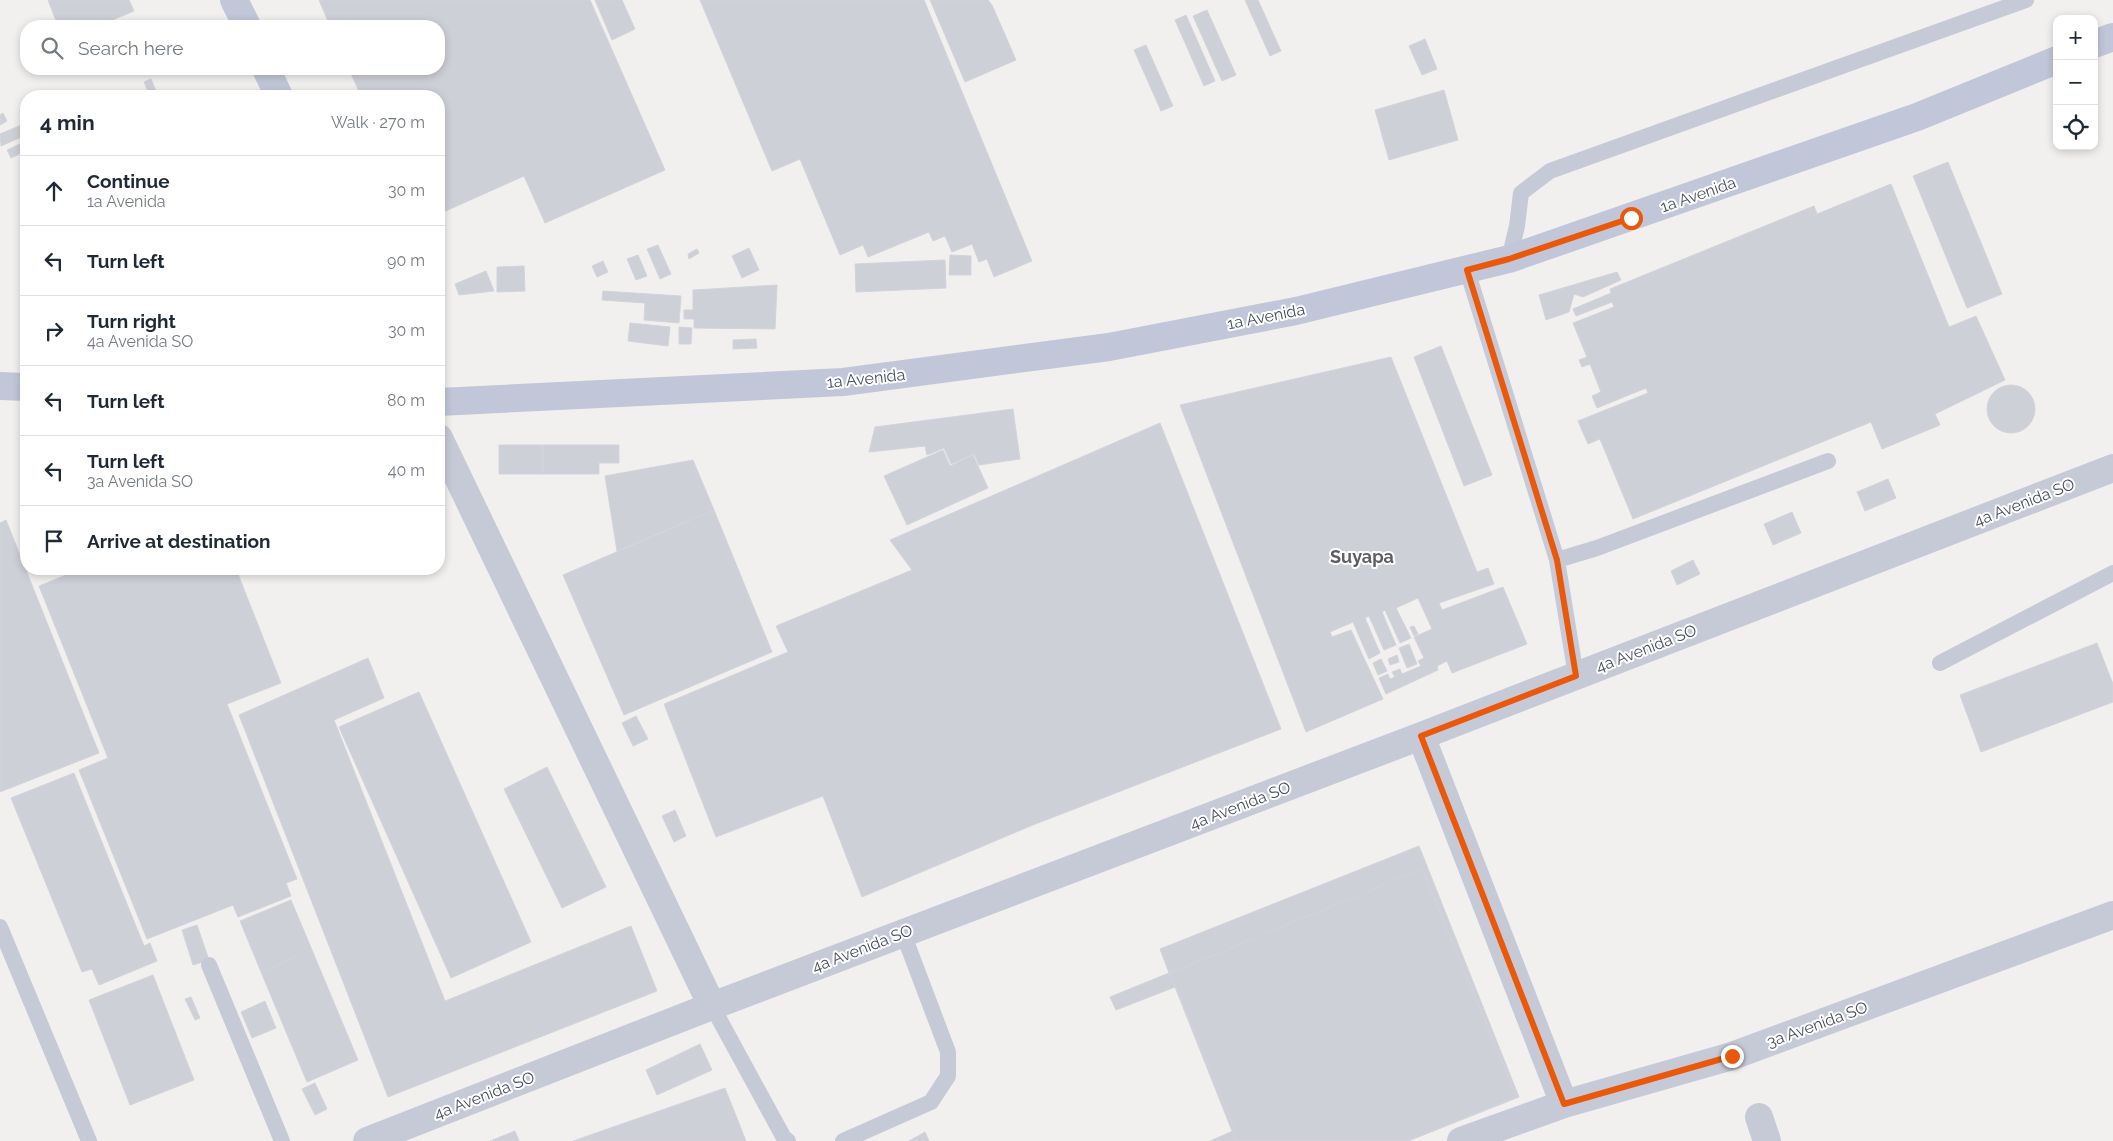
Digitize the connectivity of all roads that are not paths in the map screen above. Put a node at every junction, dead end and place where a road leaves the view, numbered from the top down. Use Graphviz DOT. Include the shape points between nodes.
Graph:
graph roads {
  1 [pos="234,0"];
  2 [pos="2026,0"];
  3 [pos="244,20"];
  4 [pos="2113,37"];
  5 [pos="2098,43"];
  6 [pos="2053,62"];
  7 [pos="269,75"];
  8 [pos="276,90"];
  9 [pos="1509,259"];
  10 [pos="1467,270"];
  11 [pos="0,386"];
  12 [pos="20,387"];
  13 [pos="445,402"];
  14 [pos="445,450"];
  15 [pos="1828,461"];
  16 [pos="2113,468"];
  17 [pos="1557,560"];
  18 [pos="2113,573"];
  19 [pos="1940,663"];
  20 [pos="1576,676"];
  21 [pos="1421,736"];
  22 [pos="2113,915"];
  23 [pos="0,927"];
  24 [pos="904,932"];
  25 [pos="209,965"];
  26 [pos="712,1006"];
  27 [pos="1564,1104"];
  28 [pos="1523,1130"];
  29 [pos="89,1141"];
  30 [pos="282,1141"];
  31 [pos="368,1141"];
  32 [pos="788,1141"];
  33 [pos="843,1141"];
  34 [pos="1461,1141"];
  1 -- 3 [label="street"];
  2 -- 9 [label="lane" via="1550,171 1521,193"];
  4 -- 5 [label="street"];
  6 -- 9 [label="street, 1a Avenida" via="1917,117"];
  7 -- 8 [label="street"];
  9 -- 10 [label="street, 1a Avenida"];
  10 -- 13 [label="street, 1a Avenida" via="1296,311 1109,347 843,382"];
  10 -- 17 [label="lane"];
  11 -- 12 [label="street"];
  14 -- 26 [label="street"];
  15 -- 17 [label="lane"];
  16 -- 20 [label="street, 4a Avenida SO"];
  17 -- 20 [label="lane"];
  18 -- 19 [label="lane"];
  20 -- 21 [label="street, 4a Avenida SO"];
  21 -- 24 [label="street, 4a Avenida SO"];
  21 -- 27 [label="street"];
  22 -- 27 [label="street, 3a Avenida SO" via="1732,1056"];
  23 -- 29 [label="lane"];
  24 -- 26 [label="street, 4a Avenida SO"];
  24 -- 33 [label="lane" via="948,1052 948,1076 932,1102"];
  25 -- 30 [label="lane"];
  26 -- 31 [label="street, 4a Avenida SO"];
  26 -- 32 [label="lane"];
  27 -- 28 [label="street, 3a Avenida SO"];
  28 -- 34 [label="street, 3a Avenida SO"];
}
